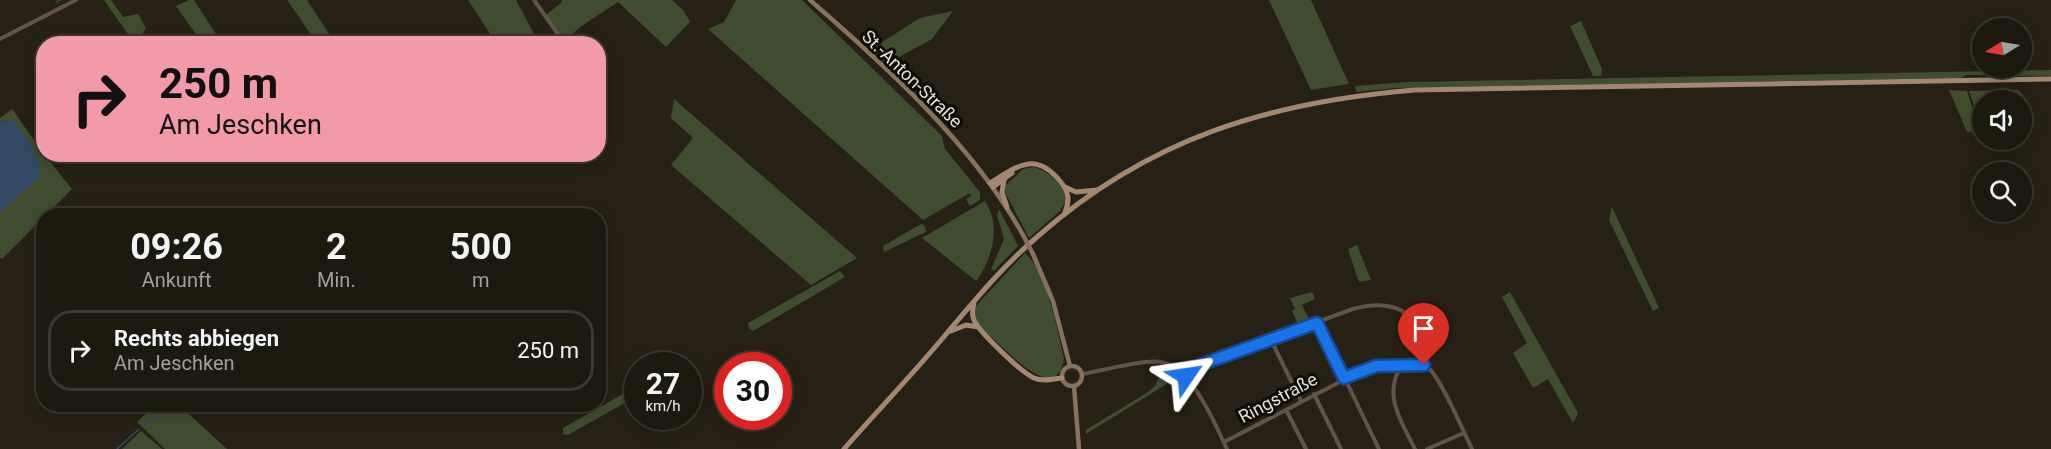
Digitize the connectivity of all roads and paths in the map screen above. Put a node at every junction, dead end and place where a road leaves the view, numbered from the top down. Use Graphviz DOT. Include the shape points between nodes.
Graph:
graph roads {
  1 [pos="76,0"];
  2 [pos="534,0"];
  3 [pos="810,0"];
  4 [pos="559,36"];
  5 [pos="0,39"];
  6 [pos="2051,79"];
  7 [pos="1017,167"];
  8 [pos="1004,180"];
  9 [pos="989,182"];
  10 [pos="1064,186"];
  11 [pos="1098,189"];
  12 [pos="1007,207"];
  13 [pos="1064,214"];
  14 [pos="975,300"];
  15 [pos="1317,323"];
  16 [pos="978,327"];
  17 [pos="948,332"];
  18 [pos="1271,340"];
  19 [pos="1402,365"];
  20 [pos="1424,365"];
  21 [pos="1070,366"];
  22 [pos="1393,366"];
  23 [pos="1396,373"];
  24 [pos="1082,374"];
  25 [pos="1186,376"];
  26 [pos="1062,378"];
  27 [pos="1344,378"];
  28 [pos="1074,386"];
  29 [pos="1314,394"];
  30 [pos="1301,401"];
  31 [pos="1286,410"];
  32 [pos="1464,433"];
  33 [pos="1224,442"];
  34 [pos="844,449"];
  35 [pos="1078,449"];
  36 [pos="1227,449"];
  37 [pos="1306,449"];
  38 [pos="1341,449"];
  39 [pos="1379,449"];
  40 [pos="1415,449"];
  41 [pos="1427,449"];
  42 [pos="1472,449"];
  1 -- 5 [label="street"];
  2 -- 4 [label="street"];
  3 -- 9 [label="main road, St.-Anton-Straße" via="930,114"];
  6 -- 11 [label="main road" via="1415,90 1356,95 1301,104 1219,128 1159,154"];
  7 -- 8 [label="main road"];
  7 -- 9 [label="main road"];
  7 -- 10 [label="main road" via="1038,163 1051,170"];
  8 -- 9 [label="main road"];
  8 -- 12 [label="main road" via="1002,192"];
  9 -- 12 [label="main road, St.-Anton-Straße"];
  10 -- 11 [label="main road" via="1076,192"];
  10 -- 13 [label="main road" via="1069,198"];
  11 -- 13 [label="main road"];
  12 -- 21 [label="main road, St.-Anton-Straße, bridge" via="1033,254 1059,321"];
  13 -- 14 [label="main road"];
  14 -- 16 [label="main road" via="972,316"];
  14 -- 17 [label="main road"];
  15 -- 18 [label="street"];
  15 -- 20 [label="street" via="1364,307 1401,309 1411,316 1424,337 1428,353"];
  15 -- 27 [label="street"];
  16 -- 17 [label="main road" via="961,326"];
  16 -- 26 [label="main road" via="1034,378"];
  17 -- 34 [label="main road"];
  18 -- 25 [label="street" via="1194,367"];
  18 -- 30 [label="street"];
  19 -- 20 [label="street, Ringstraße"];
  19 -- 22 [label="street, Ringstraße"];
  19 -- 23 [label="street"];
  20 -- 32 [label="street" via="1437,377"];
  21 -- 24 [label="main road"];
  21 -- 26 [label="main road"];
  22 -- 23 [label="street"];
  22 -- 27 [label="street, Ringstraße" via="1376,366"];
  23 -- 40 [label="street" via="1393,404"];
  24 -- 25 [label="street" via="1161,362"];
  24 -- 28 [label="main road"];
  25 -- 33 [label="street"];
  26 -- 28 [label="main road"];
  27 -- 29 [label="street, Ringstraße"];
  27 -- 39 [label="street"];
  28 -- 35 [label="main road"];
  29 -- 30 [label="street, Ringstraße"];
  29 -- 38 [label="street"];
  30 -- 31 [label="street, Ringstraße"];
  31 -- 33 [label="street, Ringstraße"];
  31 -- 37 [label="street"];
  32 -- 41 [label="street"];
  32 -- 42 [label="street"];
  33 -- 36 [label="street"];
}
